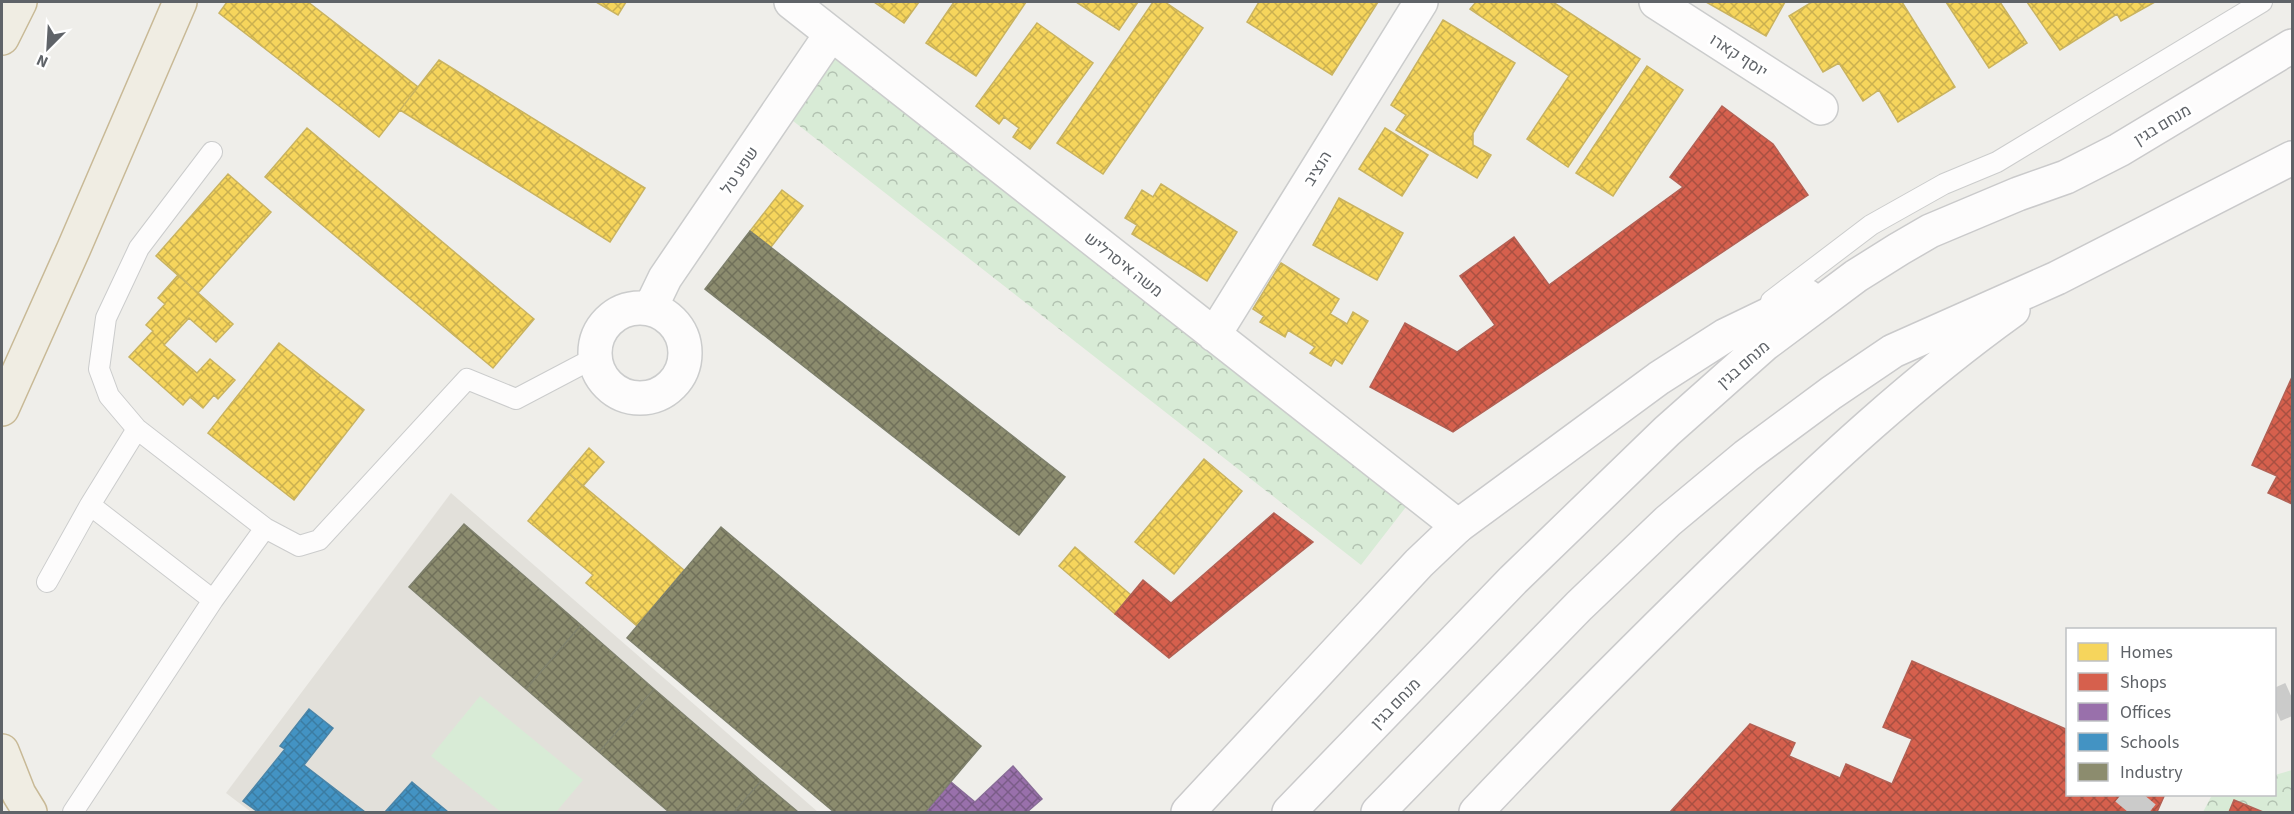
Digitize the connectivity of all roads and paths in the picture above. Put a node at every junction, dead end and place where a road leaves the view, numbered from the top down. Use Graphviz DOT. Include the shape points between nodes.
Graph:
graph roads {
  1 [pos="20,2"];
  2 [pos="180,2"];
  3 [pos="791,2"];
  4 [pos="1421,2"];
  5 [pos="1656,2"];
  6 [pos="2262,2"];
  7 [pos="831,34"];
  8 [pos="2,38"];
  9 [pos="2292,46"];
  10 [pos="1821,108"];
  11 [pos="212,152"];
  12 [pos="2292,158"];
  13 [pos="1856,276"];
  14 [pos="2057,278"];
  15 [pos="650,309"];
  16 [pos="1214,335"];
  17 [pos="1726,335"];
  18 [pos="594,358"];
  19 [pos="2,409"];
  20 [pos="137,429"];
  21 [pos="90,504"];
  22 [pos="1458,526"];
  23 [pos="265,528"];
  24 [pos="47,582"];
  25 [pos="213,600"];
  26 [pos="1279,715"];
  27 [pos="2,751"];
  28 [pos="2,782"];
  29 [pos="28,813"];
  30 [pos="73,813"];
  31 [pos="1173,813"];
  32 [pos="1188,813"];
  33 [pos="1289,813"];
  34 [pos="1378,813"];
  35 [pos="1476,813"];
  1 -- 8 [label="highway"];
  2 -- 19 [label="highway"];
  3 -- 7 [label="main road, משה איסרליש"];
  4 -- 16 [label="main road, הנציב"];
  5 -- 10 [label="main road, יוסף קארו"];
  6 -- 17 [label="lane" via="1997,162 1944,184 1871,225"];
  7 -- 15 [label="main road, שפע טל" via="665,278"];
  7 -- 16 [label="main road, משה איסרליש"];
  9 -- 13 [label="main road, מנחם בגין" via="2109,155 2066,177 1930,231"];
  11 -- 20 [label="lane" via="139,248 106,318 99,369 109,396"];
  12 -- 14 [label="main road"];
  13 -- 17 [label="main road" via="1787,304"];
  13 -- 33 [label="main road, מנחם בגין" via="1765,344 1667,431 1513,580"];
  14 -- 34 [label="main road" via="1893,351 1746,456 1668,521 1579,606"];
  14 -- 35 [label="main road" via="1995,323 1834,455 1673,611"];
  15 -- 18 [label="main road" via="637,308 614,315 598,334"];
  15 -- 18 [label="main road" via="662,313 680,331 686,359 674,384 650,398 623,396 603,381"];
  16 -- 22 [label="main road, משה איסרליש"];
  17 -- 22 [label="main road" via="1659,378"];
  18 -- 23 [label="lane" via="516,399 467,379 320,540 299,546"];
  20 -- 21 [label="lane"];
  20 -- 23 [label="lane"];
  21 -- 24 [label="lane"];
  21 -- 25 [label="lane"];
  22 -- 26 [label="main road"];
  23 -- 25 [label="lane"];
  25 -- 30 [label="lane"];
  26 -- 31 [label="main road"];
  26 -- 32 [label="main road"];
  27 -- 29 [label="highway"];
  28 -- 29 [label="main road"];
}
